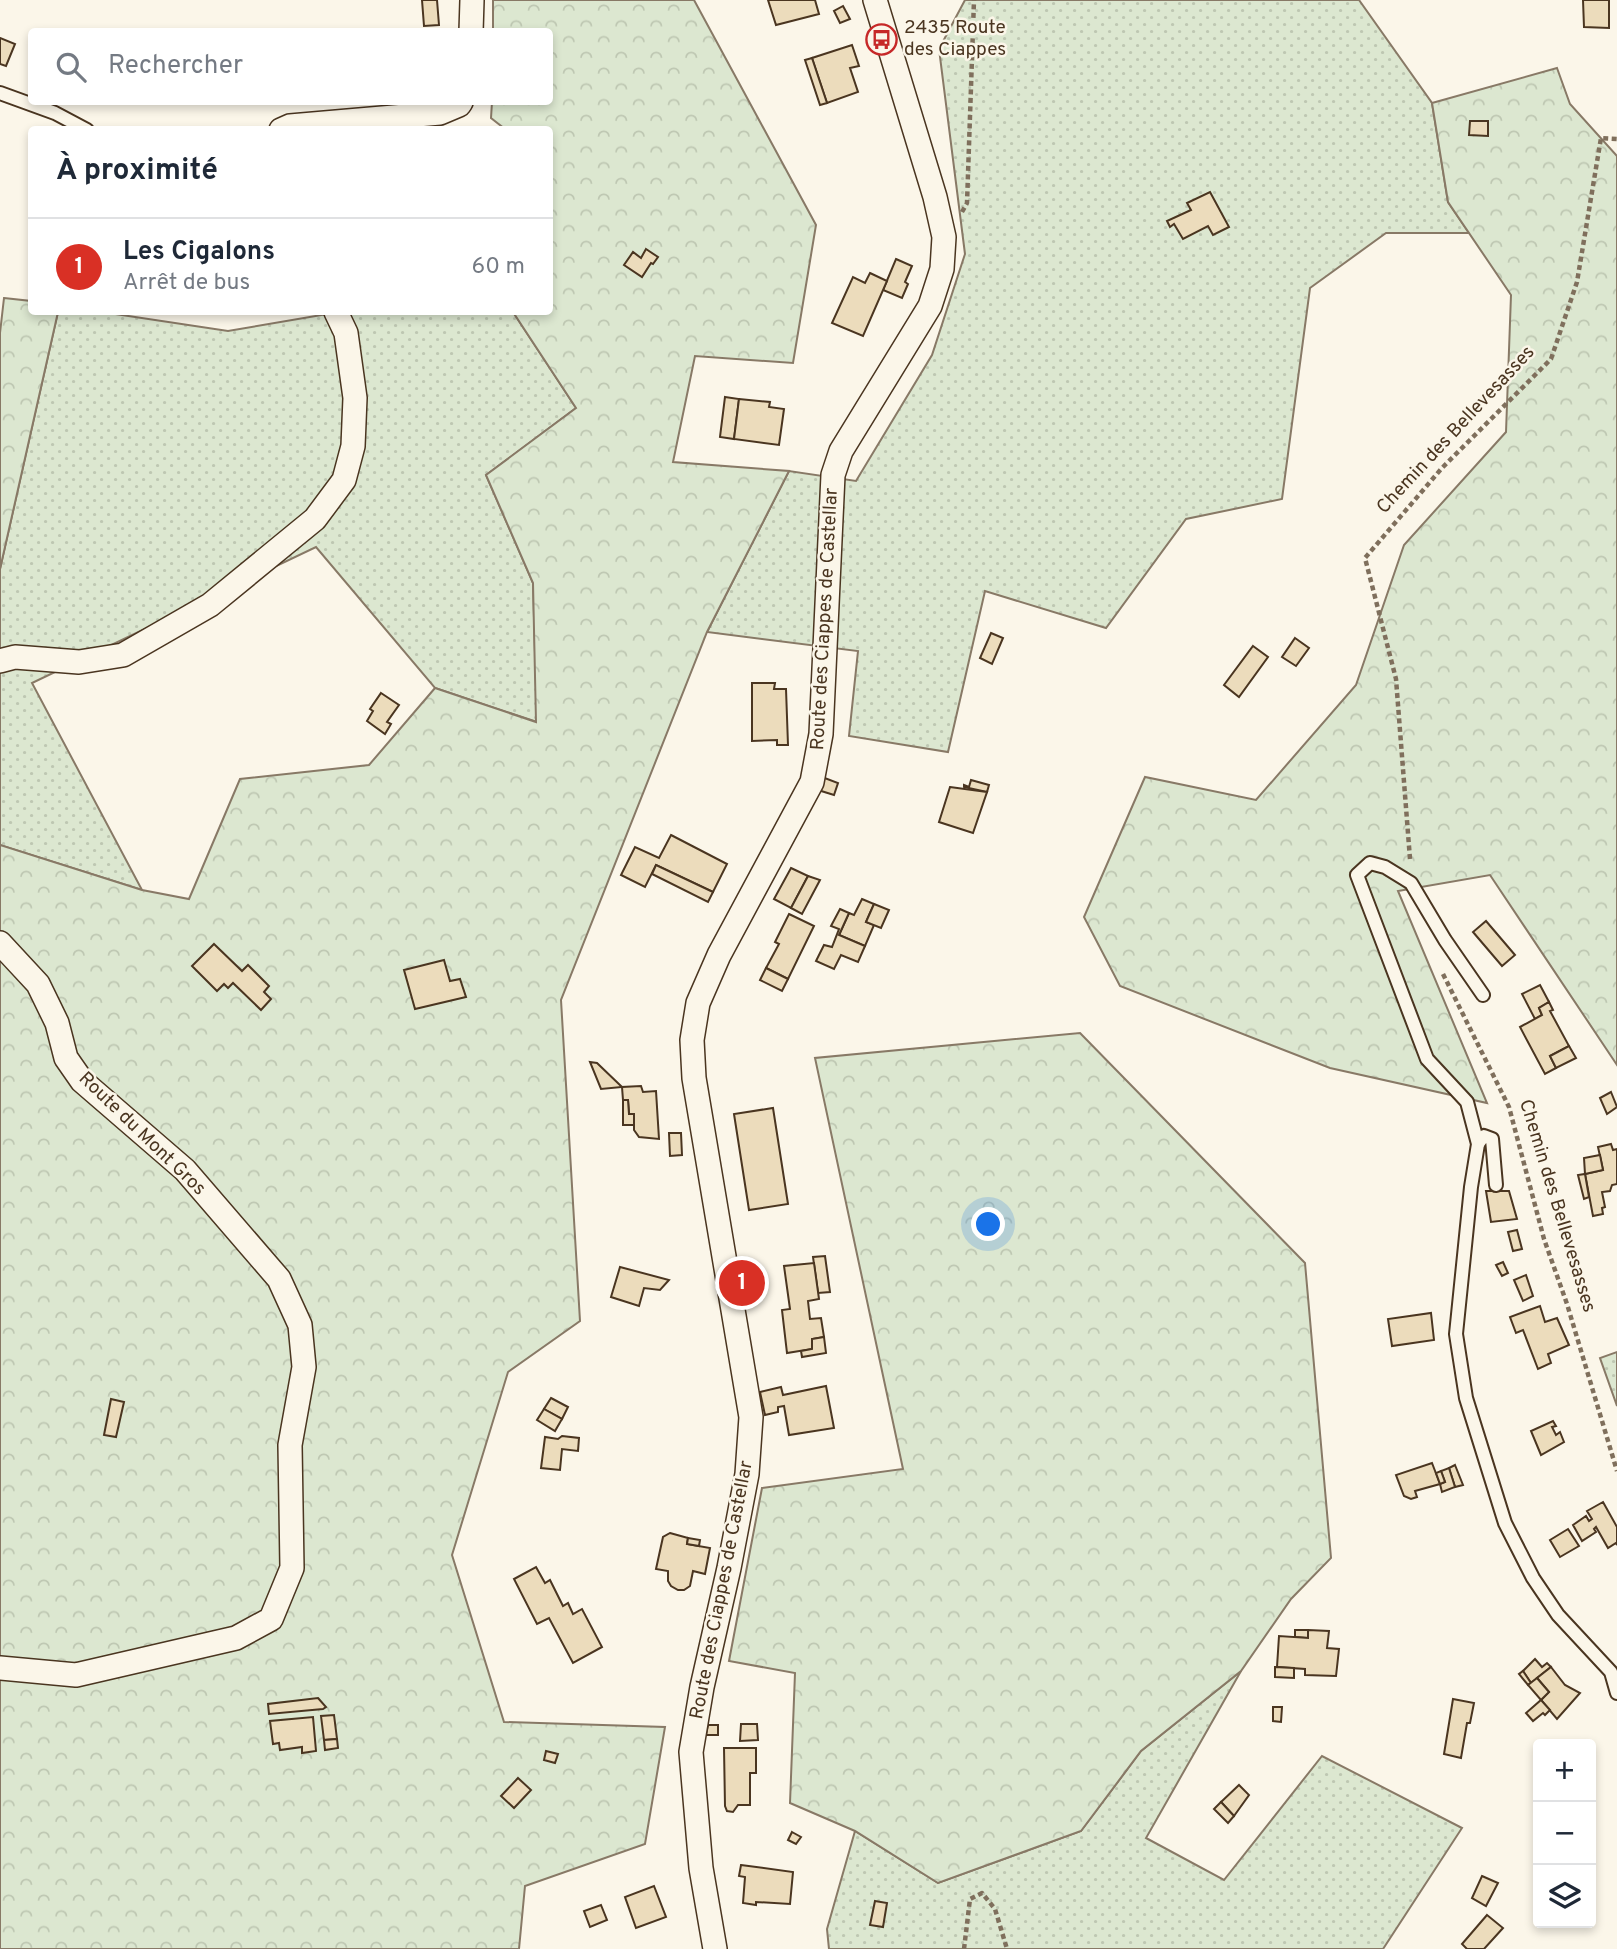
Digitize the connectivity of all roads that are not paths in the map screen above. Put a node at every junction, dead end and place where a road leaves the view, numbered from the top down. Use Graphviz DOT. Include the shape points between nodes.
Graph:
graph roads {
  1 [pos="472,0"];
  2 [pos="875,0"];
  3 [pos="471,28"];
  4 [pos="0,93"];
  5 [pos="28,103"];
  6 [pos="33,105"];
  7 [pos="460,105"];
  8 [pos="79,126"];
  9 [pos="290,126"];
  10 [pos="337,315"];
  11 [pos="0,661"];
  12 [pos="0,943"];
  13 [pos="1483,995"];
  14 [pos="1478,1144"];
  15 [pos="1496,1185"];
  16 [pos="0,1668"];
  17 [pos="1617,1693"];
  18 [pos="716,1949"];
  1 -- 3 [label="street"];
  2 -- 18 [label="street, Route des Ciappes de Castellar" via="935,197 944,237 942,269 930,306 841,451 833,475 821,734 812,782 719,955 698,1003 692,1040 694,1078 751,1417 747,1474 691,1752 701,1868"];
  4 -- 5 [label="lane"];
  6 -- 8 [label="lane"];
  7 -- 9 [label="street" via="440,113"];
  10 -- 11 [label="street" via="346,333 355,398 353,446 344,481 315,519 211,605 123,655 79,662 15,657"];
  12 -- 16 [label="street, Route du Mont Gros" via="38,984 57,1023 66,1058 82,1081 186,1170 279,1279 300,1325 304,1367 290,1445 292,1567 271,1619 236,1638 76,1675"];
  13 -- 14 [label="lane" via="1411,883 1370,863 1357,875 1426,1059 1467,1102"];
  14 -- 15 [label="lane" via="1484,1136 1492,1139"];
  14 -- 17 [label="lane" via="1456,1334 1466,1398 1505,1523 1533,1578 1558,1615 1611,1672"];
}
